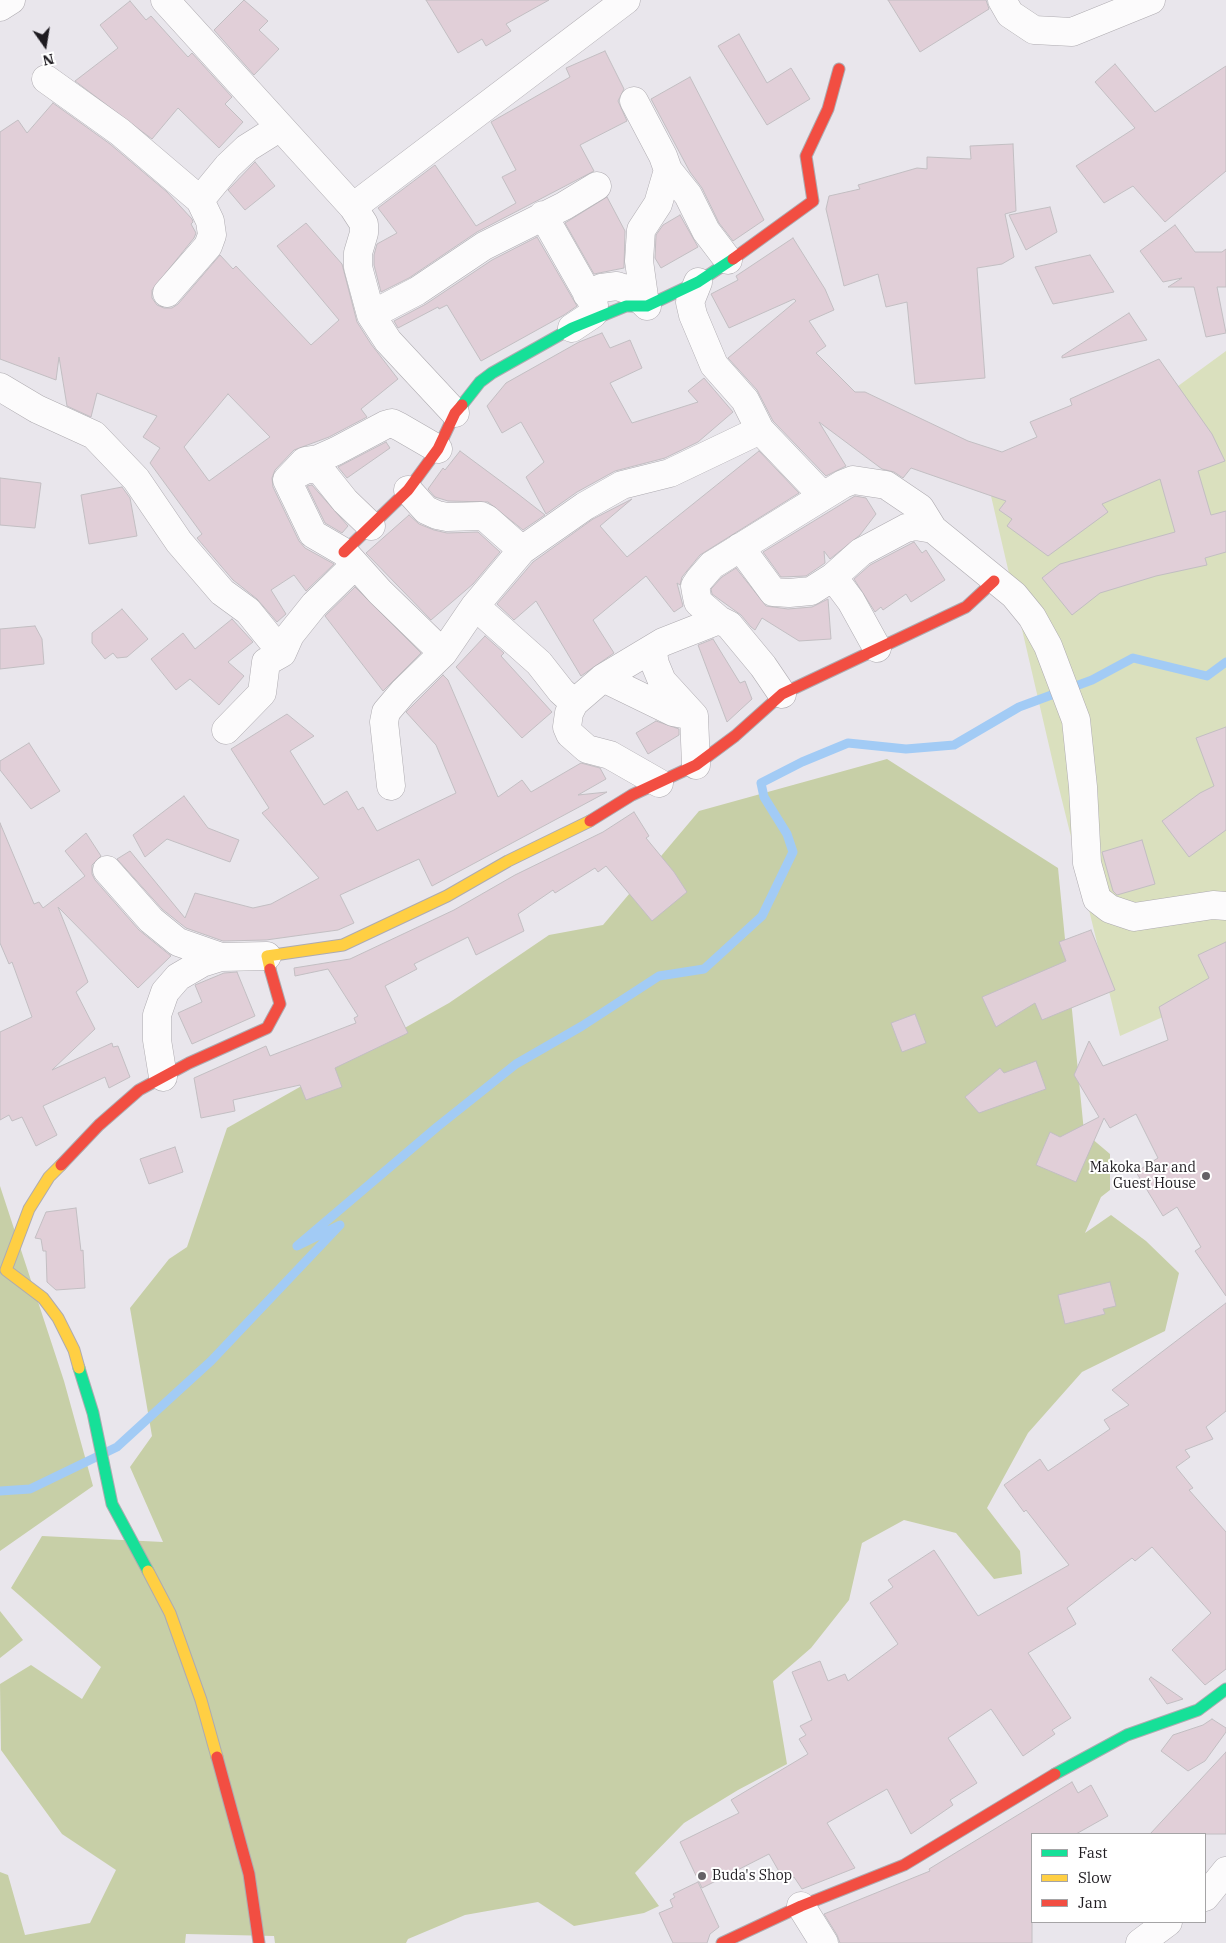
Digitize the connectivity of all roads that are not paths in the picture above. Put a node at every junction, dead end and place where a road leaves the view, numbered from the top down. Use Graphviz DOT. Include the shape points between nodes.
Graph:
graph roads {
  1 [pos="11,0"];
  2 [pos="164,0"];
  3 [pos="626,0"];
  4 [pos="1002,0"];
  5 [pos="1151,0"];
  6 [pos="0,7"];
  7 [pos="839,69"];
  8 [pos="46,79"];
  9 [pos="634,101"];
  10 [pos="279,128"];
  11 [pos="668,170"];
  12 [pos="597,186"];
  13 [pos="200,200"];
  14 [pos="354,207"];
  15 [pos="543,215"];
  16 [pos="728,260"];
  17 [pos="698,282"];
  18 [pos="167,293"];
  19 [pos="587,294"];
  20 [pos="646,305"];
  21 [pos="371,315"];
  22 [pos="572,328"];
  23 [pos="0,386"];
  24 [pos="455,413"];
  25 [pos="760,430"];
  26 [pos="438,449"];
  27 [pos="287,480"];
  28 [pos="408,490"];
  29 [pos="822,495"];
  30 [pos="371,526"];
  31 [pos="933,529"];
  32 [pos="740,547"];
  33 [pos="522,550"];
  34 [pos="349,558"];
  35 [pos="833,576"];
  36 [pos="994,581"];
  37 [pos="474,606"];
  38 [pos="719,620"];
  39 [pos="877,648"];
  40 [pos="282,653"];
  41 [pos="443,653"];
  42 [pos="642,655"];
  43 [pos="603,678"];
  44 [pos="782,694"];
  45 [pos="638,696"];
  46 [pos="574,703"];
  47 [pos="694,716"];
  48 [pos="226,730"];
  49 [pos="696,765"];
  50 [pos="659,783"];
  51 [pos="390,786"];
  52 [pos="107,870"];
  53 [pos="1226,906"];
  54 [pos="267,956"];
  55 [pos="221,957"];
  56 [pos="162,1077"];
  57 [pos="3,1276"];
  58 [pos="1226,1690"];
  59 [pos="1226,1871"];
  60 [pos="1206,1896"];
  61 [pos="801,1906"];
  62 [pos="1167,1923"];
  63 [pos="259,1943"];
  64 [pos="722,1943"];
  65 [pos="824,1943"];
  66 [pos="1140,1943"];
  1 -- 6 [label="street"];
  2 -- 10 [label="street"];
  3 -- 14 [label="street"];
  4 -- 5 [label="street" via="1010,14 1034,30 1072,32"];
  7 -- 16 [label="street" via="828,109 806,156 813,200 756,245"];
  8 -- 13 [label="street" via="120,132"];
  9 -- 11 [label="street" via="664,156"];
  10 -- 13 [label="street" via="247,148"];
  10 -- 14 [label="street"];
  11 -- 16 [label="street" via="688,195 706,231"];
  11 -- 20 [label="street" via="658,204 641,230 639,261"];
  12 -- 15 [label="street"];
  13 -- 18 [label="street" via="210,221 212,235 208,246"];
  14 -- 21 [label="street" via="364,224 358,268"];
  15 -- 19 [label="street"];
  15 -- 21 [label="street" via="484,246 417,291"];
  16 -- 17 [label="street"];
  17 -- 20 [label="street"];
  17 -- 25 [label="street" via="690,302 695,324 714,365 746,400"];
  19 -- 20 [label="street" via="617,286 632,292"];
  19 -- 22 [label="street" via="595,310"];
  20 -- 22 [label="street" via="626,306"];
  21 -- 24 [label="street" via="388,341"];
  22 -- 24 [label="street" via="492,373 480,382"];
  23 -- 40 [label="street" via="37,409 94,435 136,479 179,542 216,585 248,610"];
  24 -- 26 [label="street"];
  25 -- 29 [label="street"];
  25 -- 33 [label="street" via="670,473 622,485 585,506"];
  26 -- 27 [label="street" via="392,423 385,424 336,452 305,461"];
  26 -- 28 [label="street"];
  27 -- 30 [label="street" via="303,470 314,468 321,471"];
  27 -- 34 [label="street" via="313,534"];
  28 -- 30 [label="street"];
  28 -- 33 [label="street" via="426,510 437,515 447,518 482,516"];
  29 -- 31 [label="street" via="853,480 886,485 920,508"];
  29 -- 32 [label="street"];
  30 -- 34 [label="street"];
  31 -- 35 [label="street" via="906,528 862,552"];
  31 -- 36 [label="street"];
  32 -- 35 [label="street" via="774,592 789,594 811,590"];
  32 -- 38 [label="street" via="712,565 695,586 698,602"];
  33 -- 37 [label="street"];
  34 -- 40 [label="street" via="290,635"];
  34 -- 41 [label="street"];
  35 -- 39 [label="street"];
  36 -- 39 [label="street" via="966,607"];
  36 -- 53 [label="street" via="1014,596 1032,617 1048,646 1076,720 1087,863 1097,899 1110,909 1134,917 1213,905"];
  37 -- 41 [label="street"];
  37 -- 46 [label="street" via="539,663 560,691"];
  38 -- 42 [label="street" via="663,642"];
  38 -- 44 [label="street" via="729,625 764,666"];
  39 -- 44 [label="street"];
  40 -- 48 [label="street" via="266,662 262,693"];
  41 -- 51 [label="street" via="386,712 384,722"];
  42 -- 43 [label="street"];
  42 -- 45 [label="street"];
  42 -- 47 [label="street" via="655,664 662,681"];
  43 -- 45 [label="street"];
  43 -- 46 [label="street"];
  44 -- 49 [label="street"];
  45 -- 47 [label="street" via="672,712"];
  46 -- 50 [label="street" via="567,727 570,734 587,749 610,755"];
  47 -- 49 [label="street"];
  49 -- 50 [label="street"];
  50 -- 54 [label="street" via="447,896 343,945"];
  52 -- 55 [label="street" via="151,920 178,942"];
  54 -- 55 [label="street"];
  54 -- 56 [label="street" via="280,1004 267,1028"];
  55 -- 56 [label="street" via="202,963 178,977 165,992 157,1015"];
  56 -- 57 [label="street" via="139,1090 99,1125 49,1177 29,1209"];
  57 -- 63 [label="street" via="42,1298 58,1318 74,1350 93,1412 112,1504 170,1614 201,1700 249,1874"];
  58 -- 61 [label="street" via="1198,1710 1127,1735 1075,1760 904,1865"];
  59 -- 60 [label="street"];
  61 -- 64 [label="street"];
  61 -- 65 [label="street"];
  62 -- 66 [label="street"];
}
